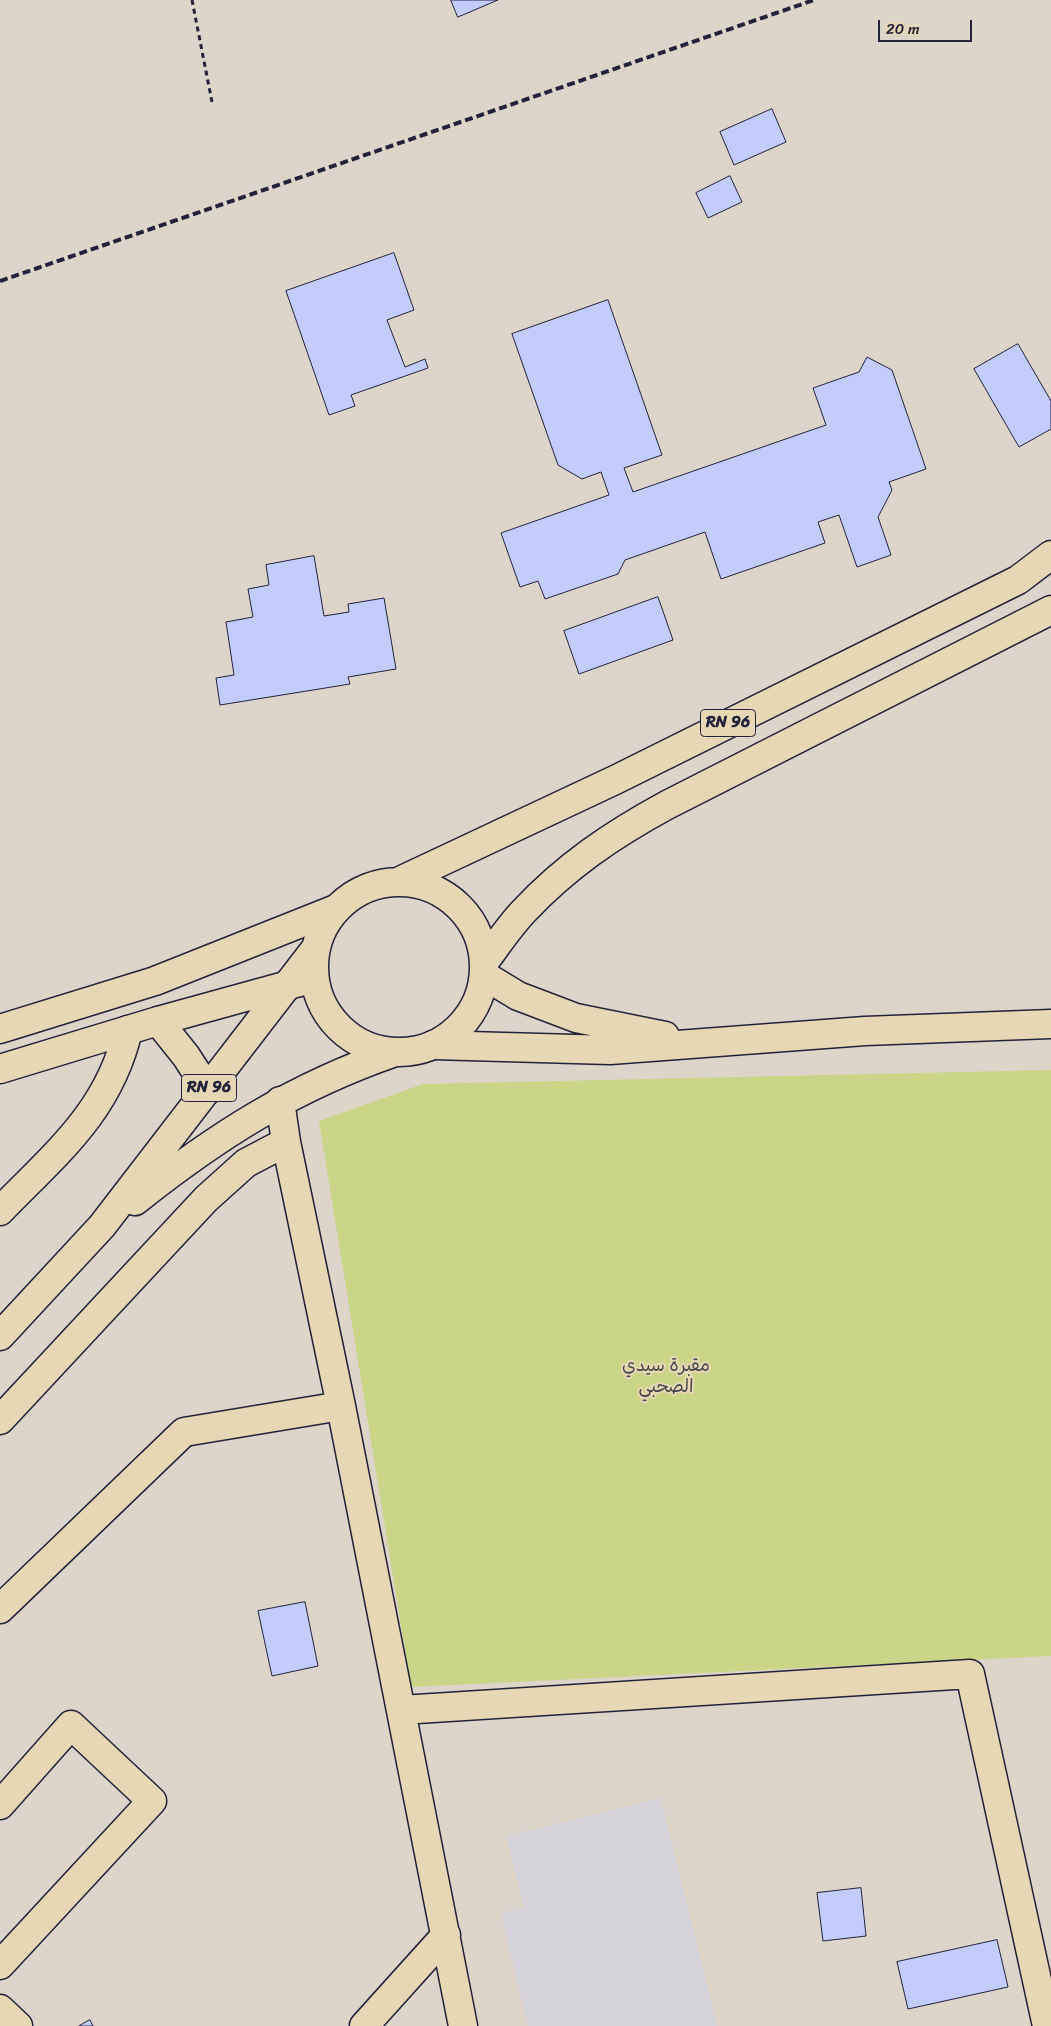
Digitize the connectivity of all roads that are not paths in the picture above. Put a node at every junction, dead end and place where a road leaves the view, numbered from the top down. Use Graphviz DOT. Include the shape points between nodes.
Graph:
graph roads {
  1 [pos="1051,555"];
  2 [pos="1051,610"];
  3 [pos="400,881"];
  4 [pos="336,908"];
  5 [pos="485,969"];
  6 [pos="302,981"];
  7 [pos="158,1020"];
  8 [pos="1051,1024"];
  9 [pos="0,1029"];
  10 [pos="128,1030"];
  11 [pos="698,1043"];
  12 [pos="432,1045"];
  13 [pos="397,1052"];
  14 [pos="0,1069"];
  15 [pos="208,1090"];
  16 [pos="280,1101"];
  17 [pos="286,1142"];
  18 [pos="0,1211"];
  19 [pos="102,1226"];
  20 [pos="0,1336"];
  21 [pos="341,1406"];
  22 [pos="0,1420"];
  23 [pos="0,1608"];
  24 [pos="401,1710"];
  25 [pos="0,1805"];
  26 [pos="446,1935"];
  27 [pos="0,1965"];
  28 [pos="0,2008"];
  29 [pos="1047,2025"];
  30 [pos="18,2026"];
  31 [pos="364,2026"];
  32 [pos="463,2026"];
  1 -- 3 [label="street, RN 96" via="1018,580 614,780"];
  2 -- 5 [label="street, RN 96" via="614,834 566,871 522,913"];
  3 -- 4 [label="street" via="369,887"];
  3 -- 5 [label="street" via="425,885 440,892 467,914 479,936"];
  4 -- 6 [label="street" via="322,929"];
  4 -- 9 [label="street" via="154,981"];
  5 -- 11 [label="street" via="518,996 576,1018"];
  5 -- 12 [label="street" via="479,998 468,1017 452,1033"];
  6 -- 7 [label="street"];
  6 -- 13 [label="street" via="345,1033 369,1046"];
  6 -- 15 [label="street, RN 96"];
  7 -- 10 [label="street"];
  7 -- 15 [label="street"];
  8 -- 11 [label="street" via="865,1031"];
  10 -- 14 [label="street"];
  10 -- 18 [label="street" via="116,1071 83,1125"];
  11 -- 12 [label="street" via="610,1050"];
  12 -- 13 [label="street"];
  13 -- 16 [label="street, RN 96" via="360,1064"];
  15 -- 19 [label="street, RN 96"];
  16 -- 17 [label="street"];
  16 -- 19 [label="street, RN 96" via="222,1135"];
  17 -- 21 [label="street"];
  17 -- 22 [label="street" via="246,1164 206,1199"];
  19 -- 20 [label="street, RN 96"];
  21 -- 23 [label="street" via="184,1432"];
  21 -- 24 [label="street"];
  24 -- 26 [label="street"];
  24 -- 29 [label="street" via="970,1674"];
  25 -- 27 [label="street" via="71,1725 152,1801"];
  26 -- 31 [label="street"];
  26 -- 32 [label="street"];
  28 -- 30 [label="street"];
}
